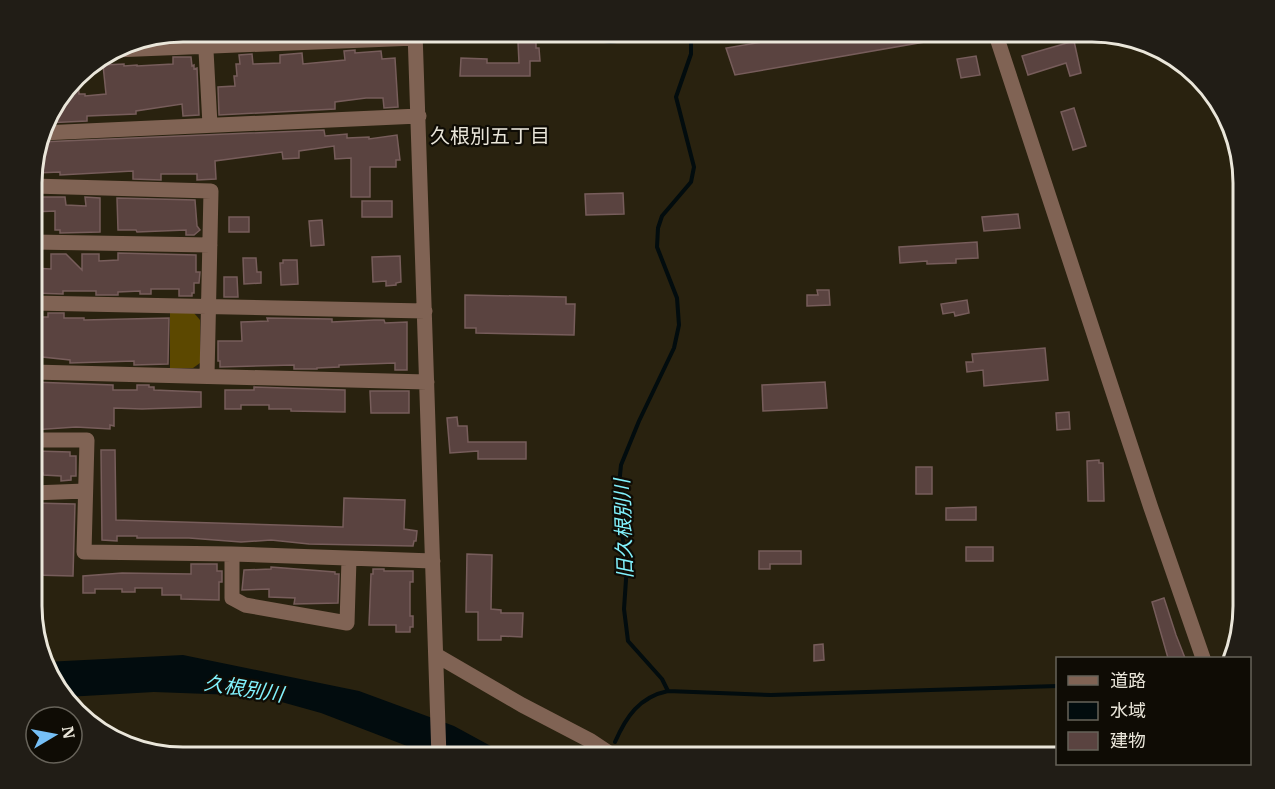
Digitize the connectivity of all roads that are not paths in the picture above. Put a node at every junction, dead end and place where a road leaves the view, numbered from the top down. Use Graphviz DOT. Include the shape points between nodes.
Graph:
graph roads {
  1 [pos="179,42"];
  2 [pos="206,42"];
  3 [pos="416,42"];
  4 [pos="998,42"];
  5 [pos="154,45"];
  6 [pos="419,116"];
  7 [pos="210,125"];
  8 [pos="52,133"];
  9 [pos="42,186"];
  10 [pos="42,242"];
  11 [pos="210,245"];
  12 [pos="42,303"];
  13 [pos="209,306"];
  14 [pos="425,311"];
  15 [pos="42,372"];
  16 [pos="207,376"];
  17 [pos="427,382"];
  18 [pos="42,440"];
  19 [pos="85,492"];
  20 [pos="42,493"];
  21 [pos="232,554"];
  22 [pos="349,559"];
  23 [pos="433,561"];
  24 [pos="436,655"];
  25 [pos="1203,657"];
  26 [pos="439,747"];
  27 [pos="600,747"];
  1 -- 5 [label="street"];
  2 -- 7 [label="street"];
  3 -- 6 [label="street"];
  4 -- 25 [label="street"];
  6 -- 7 [label="street"];
  6 -- 14 [label="street"];
  7 -- 8 [label="street"];
  9 -- 11 [label="street" via="211,190"];
  10 -- 11 [label="street"];
  11 -- 13 [label="street"];
  12 -- 13 [label="street"];
  13 -- 14 [label="street"];
  13 -- 16 [label="street"];
  14 -- 17 [label="street"];
  15 -- 16 [label="street"];
  16 -- 17 [label="street"];
  17 -- 23 [label="street"];
  18 -- 19 [label="street" via="87,440"];
  19 -- 20 [label="street"];
  19 -- 21 [label="street" via="84,552"];
  21 -- 22 [label="street"];
  21 -- 22 [label="street" via="232,598 245,605 347,624"];
  22 -- 23 [label="street"];
  23 -- 24 [label="street"];
  24 -- 26 [label="street"];
  24 -- 27 [label="street"];
}
